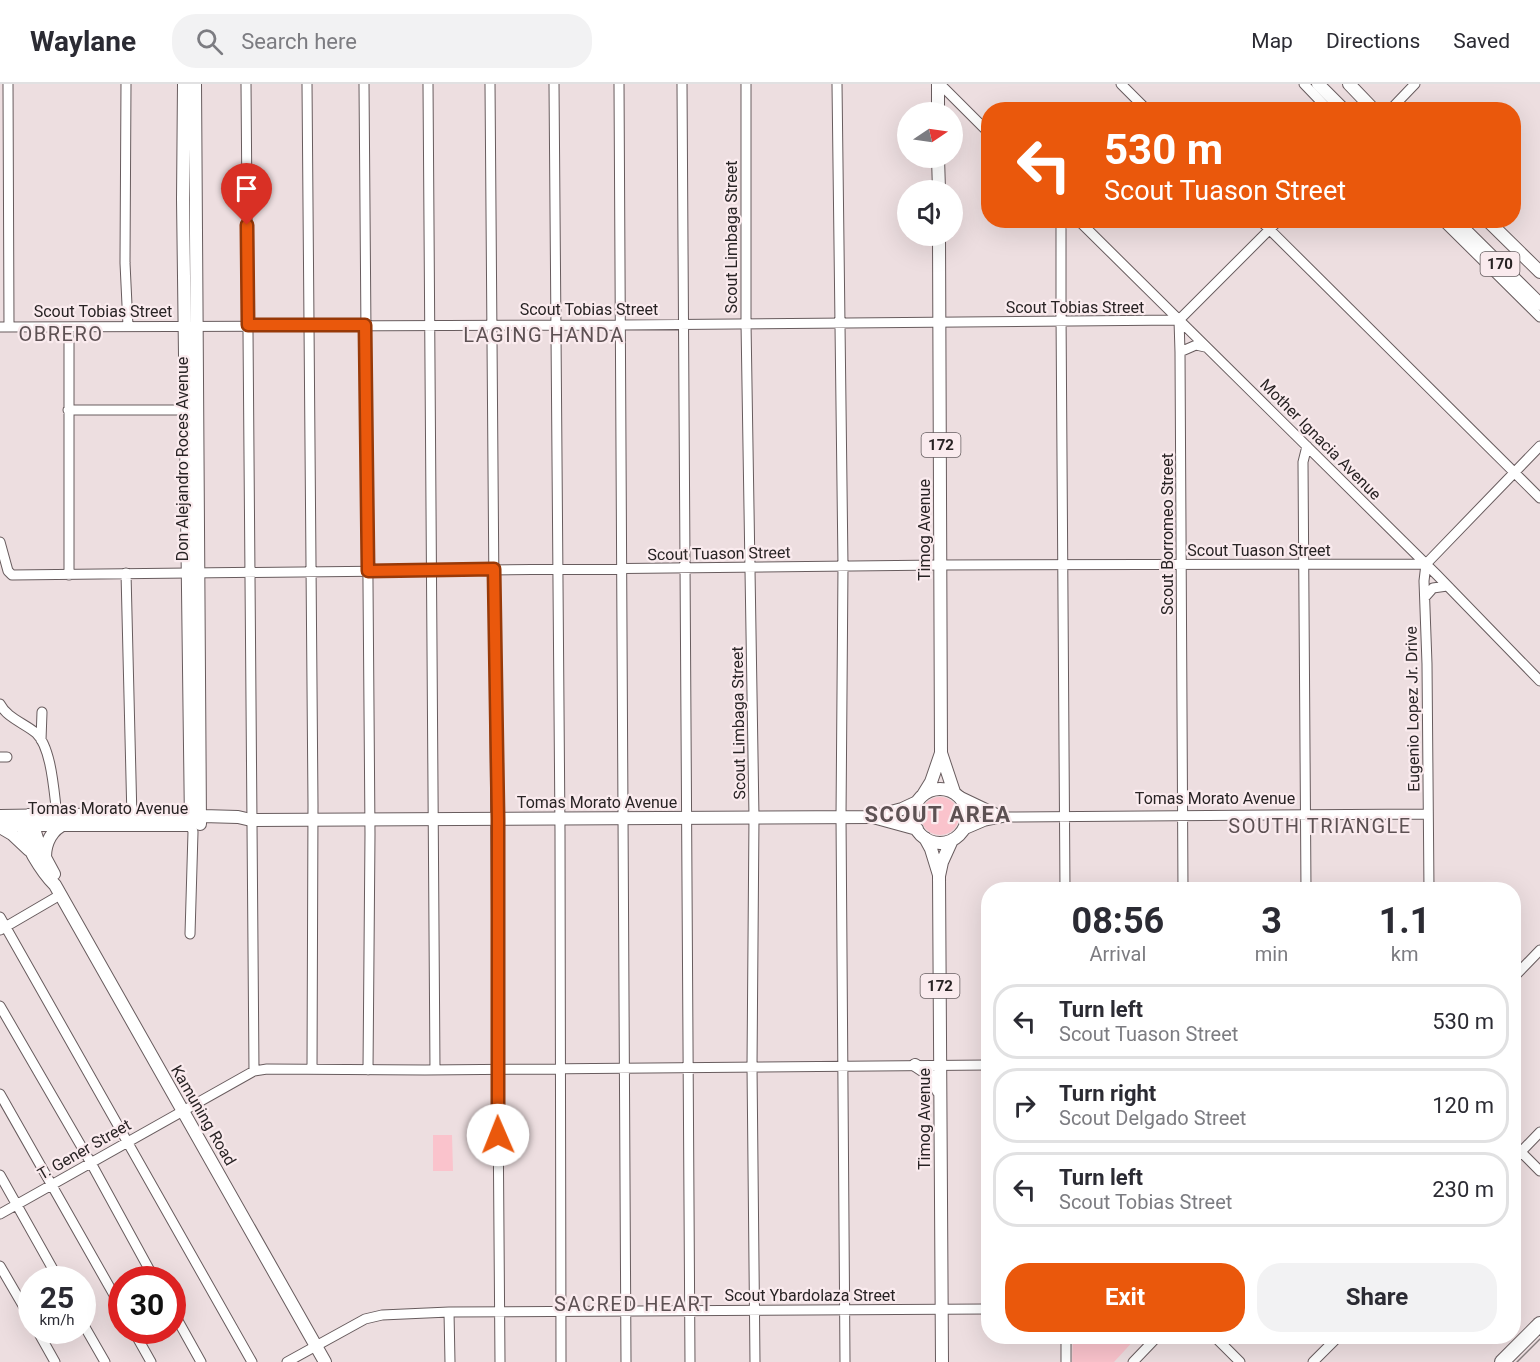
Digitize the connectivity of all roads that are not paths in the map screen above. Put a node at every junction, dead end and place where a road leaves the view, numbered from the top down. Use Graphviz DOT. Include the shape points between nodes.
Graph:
graph roads {
  1 [pos="8,84"];
  2 [pos="126,84"];
  3 [pos="184,84"];
  4 [pos="195,84"];
  5 [pos="246,84"];
  6 [pos="307,84"];
  7 [pos="364,84"];
  8 [pos="428,84"];
  9 [pos="490,84"];
  10 [pos="554,84"];
  11 [pos="619,84"];
  12 [pos="682,84"];
  13 [pos="746,84"];
  14 [pos="837,84"];
  15 [pos="939,84"];
  16 [pos="1121,84"];
  17 [pos="1304,84"];
  18 [pos="1318,84"];
  19 [pos="1349,84"];
  20 [pos="1415,84"];
  21 [pos="938,102"];
  22 [pos="1139,102"];
  23 [pos="1321,102"];
  24 [pos="1336,102"];
  25 [pos="1366,102"];
  26 [pos="1398,102"];
  27 [pos="981,125"];
  28 [pos="1061,228"];
  29 [pos="1086,228"];
  30 [pos="1450,228"];
  31 [pos="1463,228"];
  32 [pos="1495,228"];
  33 [pos="1269,230"];
  34 [pos="939,246"];
  35 [pos="1540,272"];
  36 [pos="1540,304"];
  37 [pos="1540,317"];
  38 [pos="1179,320"];
  39 [pos="940,322"];
  40 [pos="1061,322"];
  41 [pos="683,323"];
  42 [pos="746,323"];
  43 [pos="841,323"];
  44 [pos="429,324"];
  45 [pos="493,324"];
  46 [pos="555,324"];
  47 [pos="248,325"];
  48 [pos="309,325"];
  49 [pos="365,325"];
  50 [pos="621,325"];
  51 [pos="128,326"];
  52 [pos="192,326"];
  53 [pos="5,327"];
  54 [pos="69,327"];
  55 [pos="1205,346"];
  56 [pos="1180,351"];
  57 [pos="68,410"];
  58 [pos="187,410"];
  59 [pos="1307,446"];
  60 [pos="1540,446"];
  61 [pos="1514,473"];
  62 [pos="1540,498"];
  63 [pos="0,542"];
  64 [pos="1304,564"];
  65 [pos="1426,564"];
  66 [pos="941,565"];
  67 [pos="1062,565"];
  68 [pos="1182,565"];
  69 [pos="843,566"];
  70 [pos="750,567"];
  71 [pos="685,568"];
  72 [pos="494,569"];
  73 [pos="557,569"];
  74 [pos="622,569"];
  75 [pos="431,570"];
  76 [pos="311,571"];
  77 [pos="368,571"];
  78 [pos="249,572"];
  79 [pos="126,573"];
  80 [pos="194,573"];
  81 [pos="69,575"];
  82 [pos="1447,586"];
  83 [pos="1425,597"];
  84 [pos="195,656"];
  85 [pos="1540,681"];
  86 [pos="0,704"];
  87 [pos="42,712"];
  88 [pos="41,740"];
  89 [pos="941,753"];
  90 [pos="191,792"];
  91 [pos="957,794"];
  92 [pos="920,799"];
  93 [pos="1306,814"];
  94 [pos="1427,814"];
  95 [pos="1184,815"];
  96 [pos="0,816"];
  97 [pos="168,816"];
  98 [pos="1064,816"];
  99 [pos="754,817"];
  100 [pos="841,817"];
  101 [pos="872,817"];
  102 [pos="1004,817"];
  103 [pos="560,818"];
  104 [pos="624,818"];
  105 [pos="687,818"];
  106 [pos="61,819"];
  107 [pos="370,819"];
  108 [pos="435,819"];
  109 [pos="498,819"];
  110 [pos="131,820"];
  111 [pos="251,820"];
  112 [pos="313,820"];
  113 [pos="29,821"];
  114 [pos="195,823"];
  115 [pos="0,826"];
  116 [pos="964,830"];
  117 [pos="921,833"];
  118 [pos="952,840"];
  119 [pos="39,855"];
  120 [pos="939,876"];
  121 [pos="1065,882"];
  122 [pos="1183,882"];
  123 [pos="1306,882"];
  124 [pos="1429,882"];
  125 [pos="58,890"];
  126 [pos="0,917"];
  127 [pos="3,929"];
  128 [pos="190,934"];
  129 [pos="1540,950"];
  130 [pos="1521,970"];
  131 [pos="0,1006"];
  132 [pos="915,1065"];
  133 [pos="940,1065"];
  134 [pos="981,1065"];
  135 [pos="752,1066"];
  136 [pos="844,1066"];
  137 [pos="559,1068"];
  138 [pos="624,1068"];
  139 [pos="689,1068"];
  140 [pos="497,1069"];
  141 [pos="312,1070"];
  142 [pos="368,1070"];
  143 [pos="435,1070"];
  144 [pos="254,1071"];
  145 [pos="0,1094"];
  146 [pos="941,1095"];
  147 [pos="183,1111"];
  148 [pos="1540,1132"];
  149 [pos="126,1142"];
  150 [pos="1521,1148"];
  151 [pos="1521,1156"];
  152 [pos="91,1163"];
  153 [pos="1540,1171"];
  154 [pos="0,1175"];
  155 [pos="51,1185"];
  156 [pos="17,1205"];
  157 [pos="0,1214"];
  158 [pos="0,1266"];
  159 [pos="50,1266"];
  160 [pos="147,1266"];
  161 [pos="108,1285"];
  162 [pos="18,1297"];
  163 [pos="981,1309"];
  164 [pos="844,1310"];
  165 [pos="941,1310"];
  166 [pos="625,1311"];
  167 [pos="689,1311"];
  168 [pos="755,1311"];
  169 [pos="449,1312"];
  170 [pos="500,1312"];
  171 [pos="561,1312"];
  172 [pos="1540,1324"];
  173 [pos="186,1335"];
  174 [pos="1521,1343"];
  175 [pos="45,1344"];
  176 [pos="95,1344"];
  177 [pos="141,1344"];
  178 [pos="1066,1344"];
  179 [pos="1150,1344"];
  180 [pos="1222,1344"];
  181 [pos="1331,1344"];
  182 [pos="1520,1344"];
  183 [pos="316,1345"];
  184 [pos="55,1362"];
  185 [pos="105,1362"];
  186 [pos="151,1362"];
  187 [pos="201,1362"];
  188 [pos="252,1362"];
  189 [pos="286,1362"];
  190 [pos="325,1362"];
  191 [pos="450,1362"];
  192 [pos="500,1362"];
  193 [pos="561,1362"];
  194 [pos="626,1362"];
  195 [pos="690,1362"];
  196 [pos="755,1362"];
  197 [pos="845,1362"];
  198 [pos="942,1362"];
  199 [pos="1066,1362"];
  200 [pos="1133,1362"];
  201 [pos="1240,1362"];
  202 [pos="1313,1362"];
  203 [pos="1502,1362"];
  1 -- 53 [label="street"];
  2 -- 51 [label="street"];
  3 -- 52 [label="main road, Don Alejandro Roces Avenue" via="183,199"];
  4 -- 52 [label="main road, Don Alejandro Roces Avenue"];
  5 -- 47 [label="street"];
  6 -- 48 [label="street"];
  7 -- 49 [label="street"];
  8 -- 44 [label="street"];
  9 -- 45 [label="street"];
  10 -- 46 [label="street"];
  11 -- 50 [label="street"];
  12 -- 41 [label="street"];
  13 -- 42 [label="street, Scout Limbaga Street"];
  14 -- 43 [label="street"];
  15 -- 21 [label="main road"];
  15 -- 27 [label="street"];
  16 -- 22 [label="street"];
  17 -- 23 [label="street"];
  18 -- 24 [label="main road"];
  19 -- 25 [label="main road"];
  20 -- 26 [label="street"];
  28 -- 40 [label="street"];
  29 -- 38 [label="street, Mother Ignacia Avenue"];
  30 -- 37 [label="street, 170"];
  31 -- 36 [label="main road, 170"];
  32 -- 35 [label="main road, 170"];
  33 -- 38 [label="street"];
  33 -- 61 [label="street"];
  34 -- 39 [label="main road, Timog Avenue / 172"];
  38 -- 40 [label="street, Scout Tobias Street"];
  38 -- 55 [label="street, Mother Ignacia Avenue"];
  38 -- 56 [label="street, Scout Borromeo Street"];
  39 -- 40 [label="street, Scout Tobias Street"];
  39 -- 43 [label="street, Scout Tobias Street"];
  39 -- 66 [label="main road, Timog Avenue / 172"];
  40 -- 67 [label="street"];
  41 -- 42 [label="street, Scout Tobias Street"];
  41 -- 50 [label="street, Scout Tobias Street"];
  41 -- 71 [label="street"];
  42 -- 43 [label="street, Scout Tobias Street"];
  42 -- 70 [label="street, Scout Limbaga Street"];
  43 -- 69 [label="street"];
  44 -- 45 [label="street, Scout Tobias Street"];
  44 -- 49 [label="street, Scout Tobias Street"];
  44 -- 75 [label="street"];
  45 -- 46 [label="street, Scout Tobias Street"];
  45 -- 72 [label="street"];
  46 -- 50 [label="street, Scout Tobias Street"];
  46 -- 73 [label="street"];
  47 -- 48 [label="street, Scout Tobias Street"];
  47 -- 52 [label="street, Scout Tobias Street"];
  47 -- 78 [label="street"];
  48 -- 49 [label="street, Scout Tobias Street"];
  48 -- 76 [label="street"];
  49 -- 77 [label="street"];
  50 -- 74 [label="street"];
  51 -- 52 [label="street, Scout Tobias Street"];
  51 -- 54 [label="street, Scout Tobias Street"];
  52 -- 58 [label="main road, Don Alejandro Roces Avenue"];
  52 -- 80 [label="main road, Don Alejandro Roces Avenue"];
  53 -- 54 [label="street, Scout Tobias Street"];
  54 -- 57 [label="street"];
  55 -- 56 [label="street"];
  55 -- 59 [label="street, Mother Ignacia Avenue"];
  56 -- 68 [label="street, Scout Borromeo Street"];
  57 -- 58 [label="street"];
  57 -- 81 [label="street"];
  58 -- 80 [label="main road, Don Alejandro Roces Avenue"];
  59 -- 64 [label="street" via="1303,462"];
  59 -- 65 [label="street, Mother Ignacia Avenue"];
  60 -- 61 [label="street"];
  61 -- 62 [label="street"];
  61 -- 65 [label="street"];
  63 -- 81 [label="street, Scout Tuason Street" via="12,575"];
  64 -- 65 [label="street, Scout Tuason Street"];
  64 -- 68 [label="street, Scout Tuason Street"];
  64 -- 93 [label="street"];
  65 -- 82 [label="street, Mother Ignacia Avenue"];
  65 -- 83 [label="street, Eugenio Lopez Jr. Drive"];
  66 -- 67 [label="street, Scout Tuason Street"];
  66 -- 69 [label="street, Scout Tuason Street"];
  66 -- 89 [label="main road, Timog Avenue / 172"];
  67 -- 68 [label="street, Scout Tuason Street"];
  67 -- 98 [label="street"];
  68 -- 95 [label="street, Scout Borromeo Street"];
  69 -- 70 [label="street, Scout Tuason Street"];
  69 -- 100 [label="street"];
  70 -- 71 [label="street, Scout Tuason Street"];
  70 -- 99 [label="street, Scout Limbaga Street"];
  71 -- 74 [label="street, Scout Tuason Street"];
  71 -- 105 [label="street"];
  72 -- 73 [label="street, Scout Tuason Street"];
  72 -- 75 [label="street, Scout Tuason Street"];
  72 -- 109 [label="street"];
  73 -- 74 [label="street, Scout Tuason Street"];
  73 -- 103 [label="street"];
  74 -- 104 [label="street"];
  75 -- 77 [label="street, Scout Tuason Street"];
  75 -- 108 [label="street"];
  76 -- 77 [label="street, Scout Tuason Street"];
  76 -- 78 [label="street, Scout Tuason Street"];
  76 -- 112 [label="street"];
  77 -- 107 [label="street"];
  78 -- 80 [label="street, Scout Tuason Street"];
  78 -- 111 [label="street"];
  79 -- 80 [label="street, Scout Tuason Street"];
  79 -- 81 [label="street, Scout Tuason Street"];
  79 -- 110 [label="street"];
  80 -- 84 [label="main road, Don Alejandro Roces Avenue"];
  82 -- 83 [label="street" via="1433,588"];
  82 -- 85 [label="street, Mother Ignacia Avenue"];
  83 -- 94 [label="street, Eugenio Lopez Jr. Drive"];
  84 -- 90 [label="main road, Don Alejandro Roces Avenue"];
  84 -- 114 [label="main road, Don Alejandro Roces Avenue"];
  86 -- 88 [label="street"];
  87 -- 88 [label="street"];
  88 -- 106 [label="street"];
  89 -- 91 [label="main road, Timog Avenue / 172"];
  89 -- 92 [label="main road, Timog Avenue / 172"];
  90 -- 97 [label="main road" via="183,806"];
  90 -- 114 [label="main road, Don Alejandro Roces Avenue"];
  91 -- 92 [label="main road" via="938,788"];
  91 -- 102 [label="street, Tomas Morato Avenue"];
  91 -- 116 [label="main road, 172" via="966,806"];
  92 -- 101 [label="main road, Tomas Morato Avenue" via="902,809"];
  92 -- 117 [label="main road, 172" via="913,816"];
  93 -- 94 [label="street, Tomas Morato Avenue"];
  93 -- 95 [label="street, Tomas Morato Avenue"];
  93 -- 123 [label="street"];
  94 -- 124 [label="street, Eugenio Lopez Jr. Drive"];
  95 -- 98 [label="street, Tomas Morato Avenue"];
  95 -- 122 [label="street, Scout Borromeo Street"];
  96 -- 113 [label="main road, Tomas Morato Avenue"];
  97 -- 110 [label="main road, Tomas Morato Avenue"];
  97 -- 114 [label="main road, Tomas Morato Avenue"];
  98 -- 102 [label="street, Tomas Morato Avenue"];
  98 -- 121 [label="street"];
  99 -- 100 [label="main road, Tomas Morato Avenue"];
  99 -- 105 [label="main road, Tomas Morato Avenue"];
  99 -- 135 [label="street, Scout Limbaga Street"];
  100 -- 101 [label="main road, Tomas Morato Avenue"];
  100 -- 136 [label="street"];
  101 -- 117 [label="main road, Tomas Morato Avenue"];
  102 -- 116 [label="street, Tomas Morato Avenue"];
  103 -- 104 [label="main road, Tomas Morato Avenue"];
  103 -- 109 [label="main road, Tomas Morato Avenue"];
  103 -- 137 [label="street"];
  104 -- 105 [label="main road, Tomas Morato Avenue"];
  104 -- 138 [label="street"];
  105 -- 139 [label="street"];
  106 -- 110 [label="main road, Tomas Morato Avenue"];
  106 -- 113 [label="main road, Tomas Morato Avenue"];
  106 -- 119 [label="main road"];
  107 -- 108 [label="main road, Tomas Morato Avenue"];
  107 -- 112 [label="main road, Tomas Morato Avenue"];
  107 -- 142 [label="street"];
  108 -- 109 [label="main road, Tomas Morato Avenue"];
  108 -- 143 [label="street"];
  109 -- 140 [label="street"];
  110 -- 114 [label="main road, Tomas Morato Avenue"];
  111 -- 112 [label="main road, Tomas Morato Avenue"];
  111 -- 114 [label="main road, Tomas Morato Avenue" via="238,817"];
  111 -- 144 [label="street"];
  112 -- 141 [label="street"];
  113 -- 115 [label="main road, Tomas Morato Avenue"];
  113 -- 119 [label="main road, Kamuning Road"];
  114 -- 128 [label="street, Don Alejandro Roces Avenue"];
  115 -- 119 [label="main road"];
  116 -- 118 [label="main road, 172"];
  117 -- 118 [label="main road" via="936,843"];
  117 -- 120 [label="main road, Timog Avenue / 172" via="931,849"];
  118 -- 120 [label="main road, Timog Avenue / 172"];
  119 -- 125 [label="main road, Kamuning Road" via="54,873"];
  120 -- 133 [label="main road, Timog Avenue / 172"];
  125 -- 127 [label="street"];
  125 -- 147 [label="main road, Kamuning Road"];
  126 -- 127 [label="street"];
  127 -- 149 [label="street"];
  129 -- 130 [label="street"];
  131 -- 152 [label="street"];
  132 -- 133 [label="street"];
  132 -- 136 [label="street"];
  132 -- 146 [label="main road" via="932,1077"];
  133 -- 134 [label="street"];
  133 -- 146 [label="main road, Timog Avenue / 172"];
  135 -- 136 [label="street"];
  135 -- 139 [label="street"];
  135 -- 168 [label="street, Scout Limbaga Street"];
  136 -- 164 [label="street"];
  137 -- 138 [label="street"];
  137 -- 140 [label="street"];
  137 -- 171 [label="street"];
  138 -- 139 [label="street"];
  138 -- 166 [label="street"];
  139 -- 167 [label="street"];
  140 -- 143 [label="street"];
  140 -- 170 [label="street"];
  141 -- 142 [label="street"];
  141 -- 144 [label="street"];
  142 -- 143 [label="street"];
  144 -- 147 [label="street, T. Gener Street"];
  145 -- 155 [label="street"];
  146 -- 165 [label="main road, Timog Avenue / 172"];
  147 -- 149 [label="street, T. Gener Street"];
  147 -- 183 [label="main road, Kamuning Road"];
  148 -- 150 [label="street"];
  149 -- 152 [label="street, T. Gener Street"];
  149 -- 188 [label="street"];
  151 -- 153 [label="street"];
  152 -- 155 [label="street, T. Gener Street"];
  152 -- 160 [label="street"];
  154 -- 156 [label="street"];
  155 -- 156 [label="street, T. Gener Street"];
  155 -- 161 [label="street"];
  156 -- 157 [label="street, T. Gener Street"];
  156 -- 159 [label="street"];
  158 -- 162 [label="street"];
  163 -- 165 [label="street, Scout Ybardolaza Street"];
  164 -- 165 [label="street, Scout Ybardolaza Street"];
  164 -- 168 [label="street, Scout Ybardolaza Street"];
  164 -- 197 [label="street"];
  165 -- 198 [label="main road, Timog Avenue / 172"];
  166 -- 167 [label="street, Scout Ybardolaza Street"];
  166 -- 171 [label="street, Scout Ybardolaza Street"];
  166 -- 194 [label="street"];
  167 -- 168 [label="street, Scout Ybardolaza Street"];
  167 -- 195 [label="street"];
  168 -- 196 [label="street, Scout Limbaga Street"];
  169 -- 170 [label="street, Scout Ybardolaza Street"];
  169 -- 183 [label="street, Scout Ybardolaza Street" via="373,1316"];
  169 -- 191 [label="street"];
  170 -- 171 [label="street, Scout Ybardolaza Street"];
  170 -- 192 [label="street"];
  171 -- 193 [label="street"];
  172 -- 174 [label="highway"];
  173 -- 187 [label="street"];
  175 -- 184 [label="street"];
  176 -- 185 [label="street"];
  177 -- 186 [label="street"];
  178 -- 199 [label="street"];
  179 -- 200 [label="street"];
  180 -- 201 [label="street"];
  181 -- 202 [label="street"];
  182 -- 203 [label="highway"];
  183 -- 189 [label="street, Scout Ybardolaza Street"];
  183 -- 190 [label="main road, Kamuning Road"];
}
